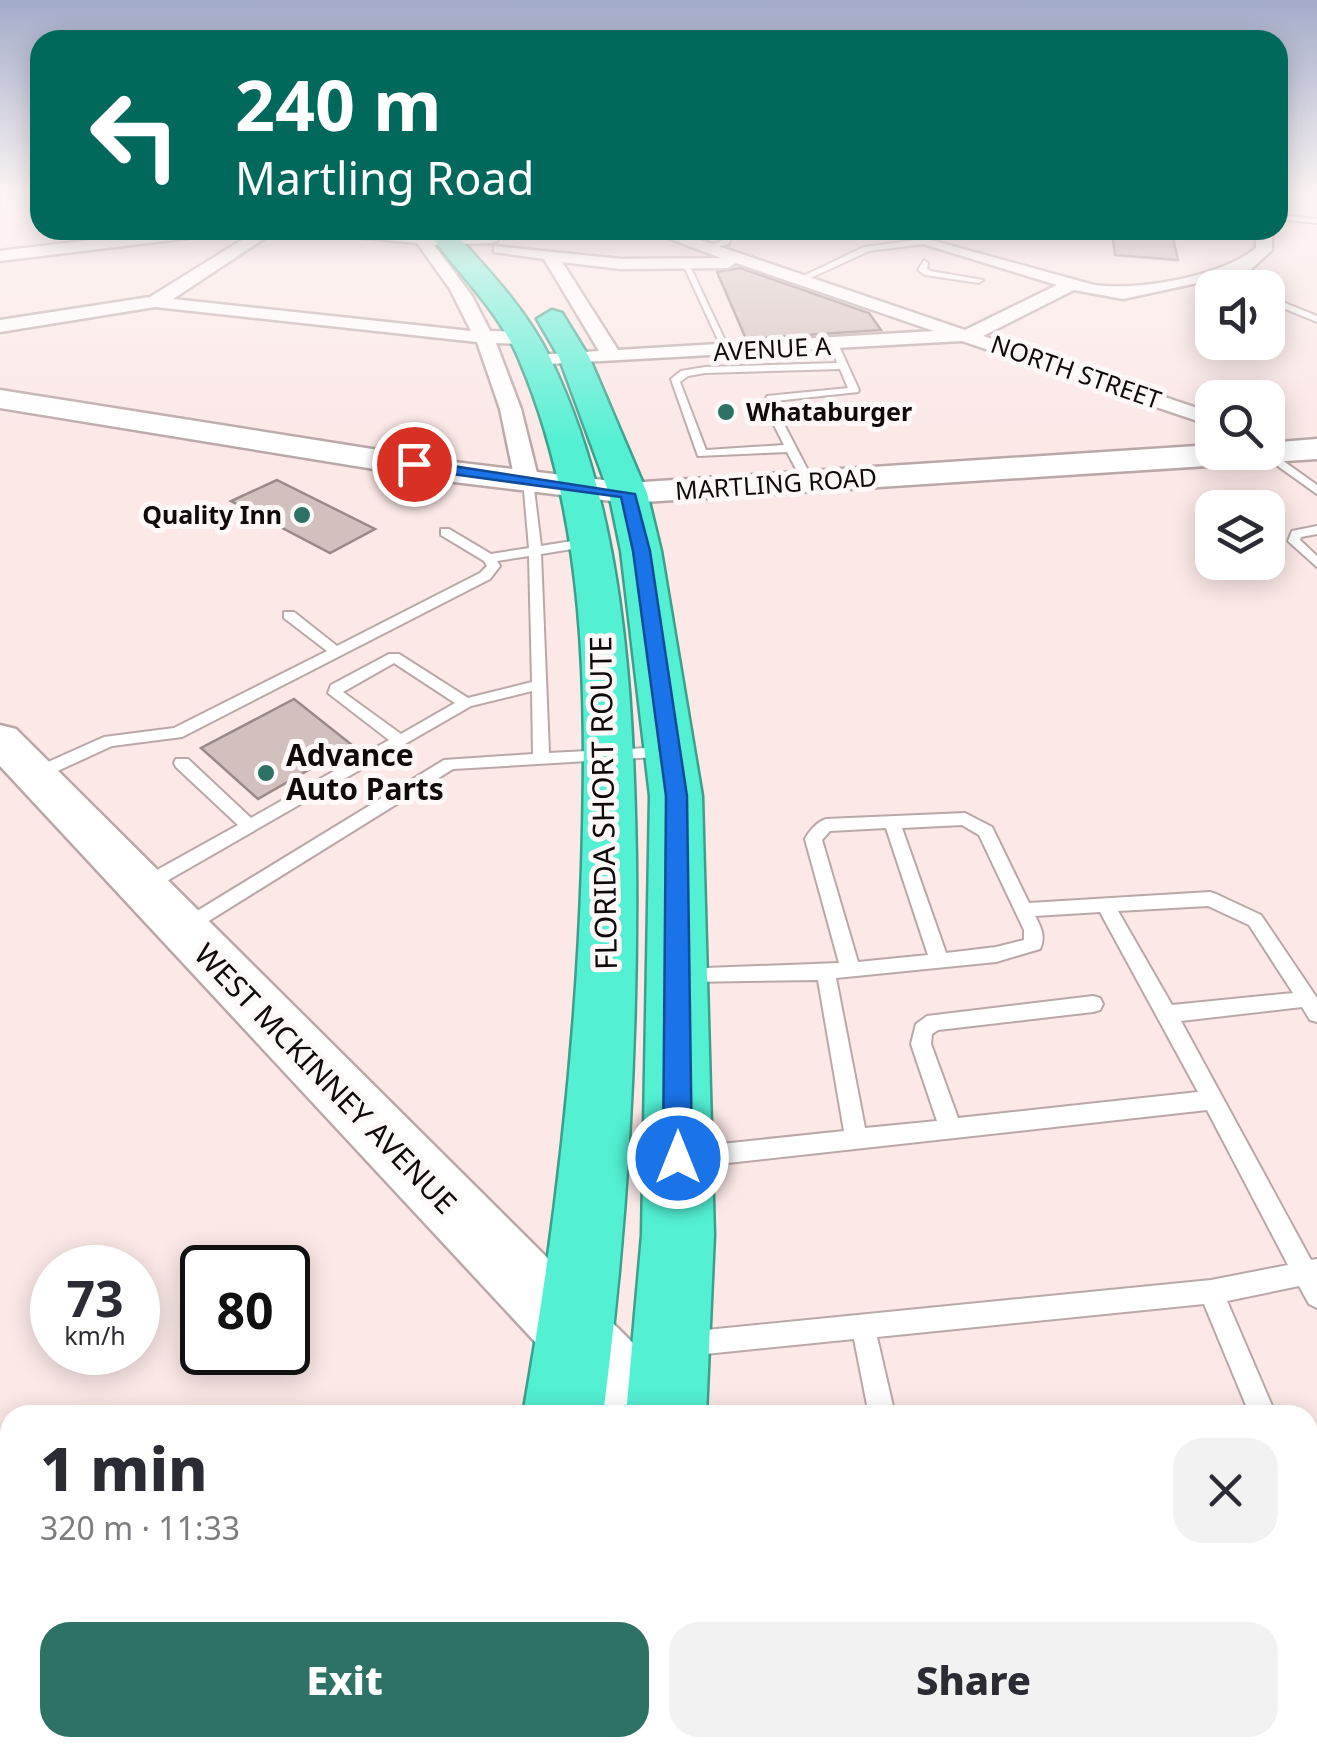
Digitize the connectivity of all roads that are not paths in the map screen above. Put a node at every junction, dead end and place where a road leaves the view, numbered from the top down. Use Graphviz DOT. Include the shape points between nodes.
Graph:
graph roads {
  1 [pos="192,279"];
  2 [pos="466,279"];
  3 [pos="524,279"];
  4 [pos="692,279"];
  5 [pos="805,279"];
  6 [pos="970,279"];
  7 [pos="1058,279"];
  8 [pos="979,280"];
  9 [pos="1195,280"];
  10 [pos="1073,284"];
  11 [pos="155,302"];
  12 [pos="1285,305"];
  13 [pos="1317,319"];
  14 [pos="0,326"];
  15 [pos="970,336"];
  16 [pos="834,346"];
  17 [pos="546,350"];
  18 [pos="728,351"];
  19 [pos="844,366"];
  20 [pos="0,399"];
  21 [pos="532,413"];
  22 [pos="1195,414"];
  23 [pos="791,448"];
  24 [pos="1195,455"];
  25 [pos="1285,457"];
  26 [pos="528,482"];
  27 [pos="808,482"];
  28 [pos="1317,490"];
  29 [pos="604,491"];
  30 [pos="1317,530"];
  31 [pos="445,532"];
  32 [pos="591,542"];
  33 [pos="535,549"];
  34 [pos="488,558"];
  35 [pos="1317,563"];
  36 [pos="289,614"];
  37 [pos="337,652"];
  38 [pos="539,685"];
  39 [pos="466,704"];
  40 [pos="400,741"];
  41 [pos="670,752"];
  42 [pos="608,755"];
  43 [pos="17,757"];
  44 [pos="541,759"];
  45 [pos="182,763"];
  46 [pos="892,822"];
  47 [pos="249,826"];
  48 [pos="140,888"];
  49 [pos="1105,905"];
  50 [pos="1023,910"];
  51 [pos="181,930"];
  52 [pos="940,962"];
  53 [pos="850,970"];
  54 [pos="826,973"];
  55 [pos="677,974"];
  56 [pos="1093,1004"];
  57 [pos="1312,1006"];
  58 [pos="1167,1014"];
  59 [pos="1213,1100"];
  60 [pos="950,1127"];
  61 [pos="856,1138"];
  62 [pos="678,1158"];
  63 [pos="1311,1272"];
  64 [pos="1211,1292"];
  65 [pos="1317,1296"];
  66 [pos="863,1326"];
  67 [pos="576,1338"];
  68 [pos="671,1346"];
  69 [pos="565,1405"];
  70 [pos="643,1405"];
  71 [pos="667,1405"];
  72 [pos="880,1405"];
  73 [pos="1260,1405"];
  1 -- 11 [label="street"];
  2 -- 17 [label="street" via="461,292"];
  3 -- 17 [label="highway, FLORIDA SHORT ROUTE" via="535,289"];
  4 -- 18 [label="lane"];
  5 -- 15 [label="street, NORTH STREET"];
  6 -- 8 [label="lane"];
  7 -- 10 [label="street"];
  9 -- 10 [label="street" via="1132,294"];
  10 -- 15 [label="street"];
  11 -- 14 [label="street"];
  11 -- 17 [label="street, AVENUE A"];
  12 -- 13 [label="lane"];
  15 -- 16 [label="street, AVENUE A"];
  15 -- 22 [label="street, NORTH STREET"];
  16 -- 18 [label="street, AVENUE A"];
  16 -- 19 [label="lane"];
  17 -- 18 [label="street, AVENUE A"];
  17 -- 21 [label="highway, FLORIDA SHORT ROUTE"];
  17 -- 29 [label="highway, FLORIDA SHORT ROUTE"];
  19 -- 23 [label="lane" via="854,390 772,398"];
  19 -- 23 [label="lane" via="705,370 675,381 702,454"];
  20 -- 26 [label="street, MARTLING ROAD"];
  21 -- 26 [label="street"];
  21 -- 29 [label="highway, FLORIDA SHORT ROUTE"];
  23 -- 27 [label="lane"];
  24 -- 27 [label="street, MARTLING ROAD"];
  25 -- 28 [label="lane"];
  26 -- 29 [label="street, MARTLING ROAD"];
  26 -- 33 [label="lane"];
  27 -- 29 [label="street, MARTLING ROAD"];
  29 -- 32 [label="highway, FLORIDA SHORT ROUTE"];
  29 -- 41 [label="highway, FLORIDA SHORT ROUTE" via="642,551"];
  30 -- 35 [label="lane" via="1296,534 1294,541"];
  31 -- 34 [label="lane"];
  32 -- 33 [label="lane"];
  32 -- 42 [label="highway, FLORIDA SHORT ROUTE" via="605,650"];
  33 -- 34 [label="lane"];
  33 -- 38 [label="lane"];
  34 -- 37 [label="lane" via="494,566 485,576"];
  36 -- 37 [label="lane"];
  37 -- 43 [label="lane" via="177,733"];
  38 -- 39 [label="lane"];
  38 -- 44 [label="lane"];
  39 -- 40 [label="lane"];
  39 -- 40 [label="lane" via="394,657 339,684 336,693"];
  40 -- 47 [label="lane"];
  41 -- 42 [label="lane"];
  41 -- 55 [label="highway, FLORIDA SHORT ROUTE"];
  42 -- 44 [label="lane"];
  42 -- 67 [label="highway, FLORIDA SHORT ROUTE" via="609,964"];
  43 -- 48 [label="street, WEST MCKINNEY AVENUE"];
  44 -- 51 [label="lane" via="450,764"];
  45 -- 47 [label="lane"];
  46 -- 50 [label="lane" via="977,824"];
  46 -- 52 [label="lane"];
  46 -- 53 [label="lane" via="826,825 813,839"];
  47 -- 48 [label="lane"];
  48 -- 51 [label="street, WEST MCKINNEY AVENUE"];
  49 -- 50 [label="lane"];
  49 -- 57 [label="lane" via="1210,899 1235,908 1255,920"];
  49 -- 58 [label="lane"];
  50 -- 52 [label="lane" via="1033,944"];
  51 -- 67 [label="street, WEST MCKINNEY AVENUE"];
  52 -- 53 [label="lane"];
  53 -- 54 [label="lane"];
  54 -- 55 [label="lane"];
  54 -- 61 [label="lane"];
  55 -- 62 [label="highway, FLORIDA SHORT ROUTE"];
  56 -- 60 [label="lane" via="934,1022 923,1030 921,1044"];
  57 -- 58 [label="lane"];
  58 -- 59 [label="lane"];
  59 -- 60 [label="lane"];
  59 -- 63 [label="lane"];
  60 -- 61 [label="lane"];
  61 -- 62 [label="lane"];
  62 -- 68 [label="highway, FLORIDA SHORT ROUTE"];
  63 -- 64 [label="lane"];
  63 -- 65 [label="lane"];
  64 -- 66 [label="lane"];
  64 -- 73 [label="lane"];
  66 -- 68 [label="lane"];
  66 -- 72 [label="lane"];
  67 -- 69 [label="highway, FLORIDA SHORT ROUTE"];
  67 -- 70 [label="street, WEST MCKINNEY AVENUE"];
  68 -- 71 [label="highway, FLORIDA SHORT ROUTE"];
}
